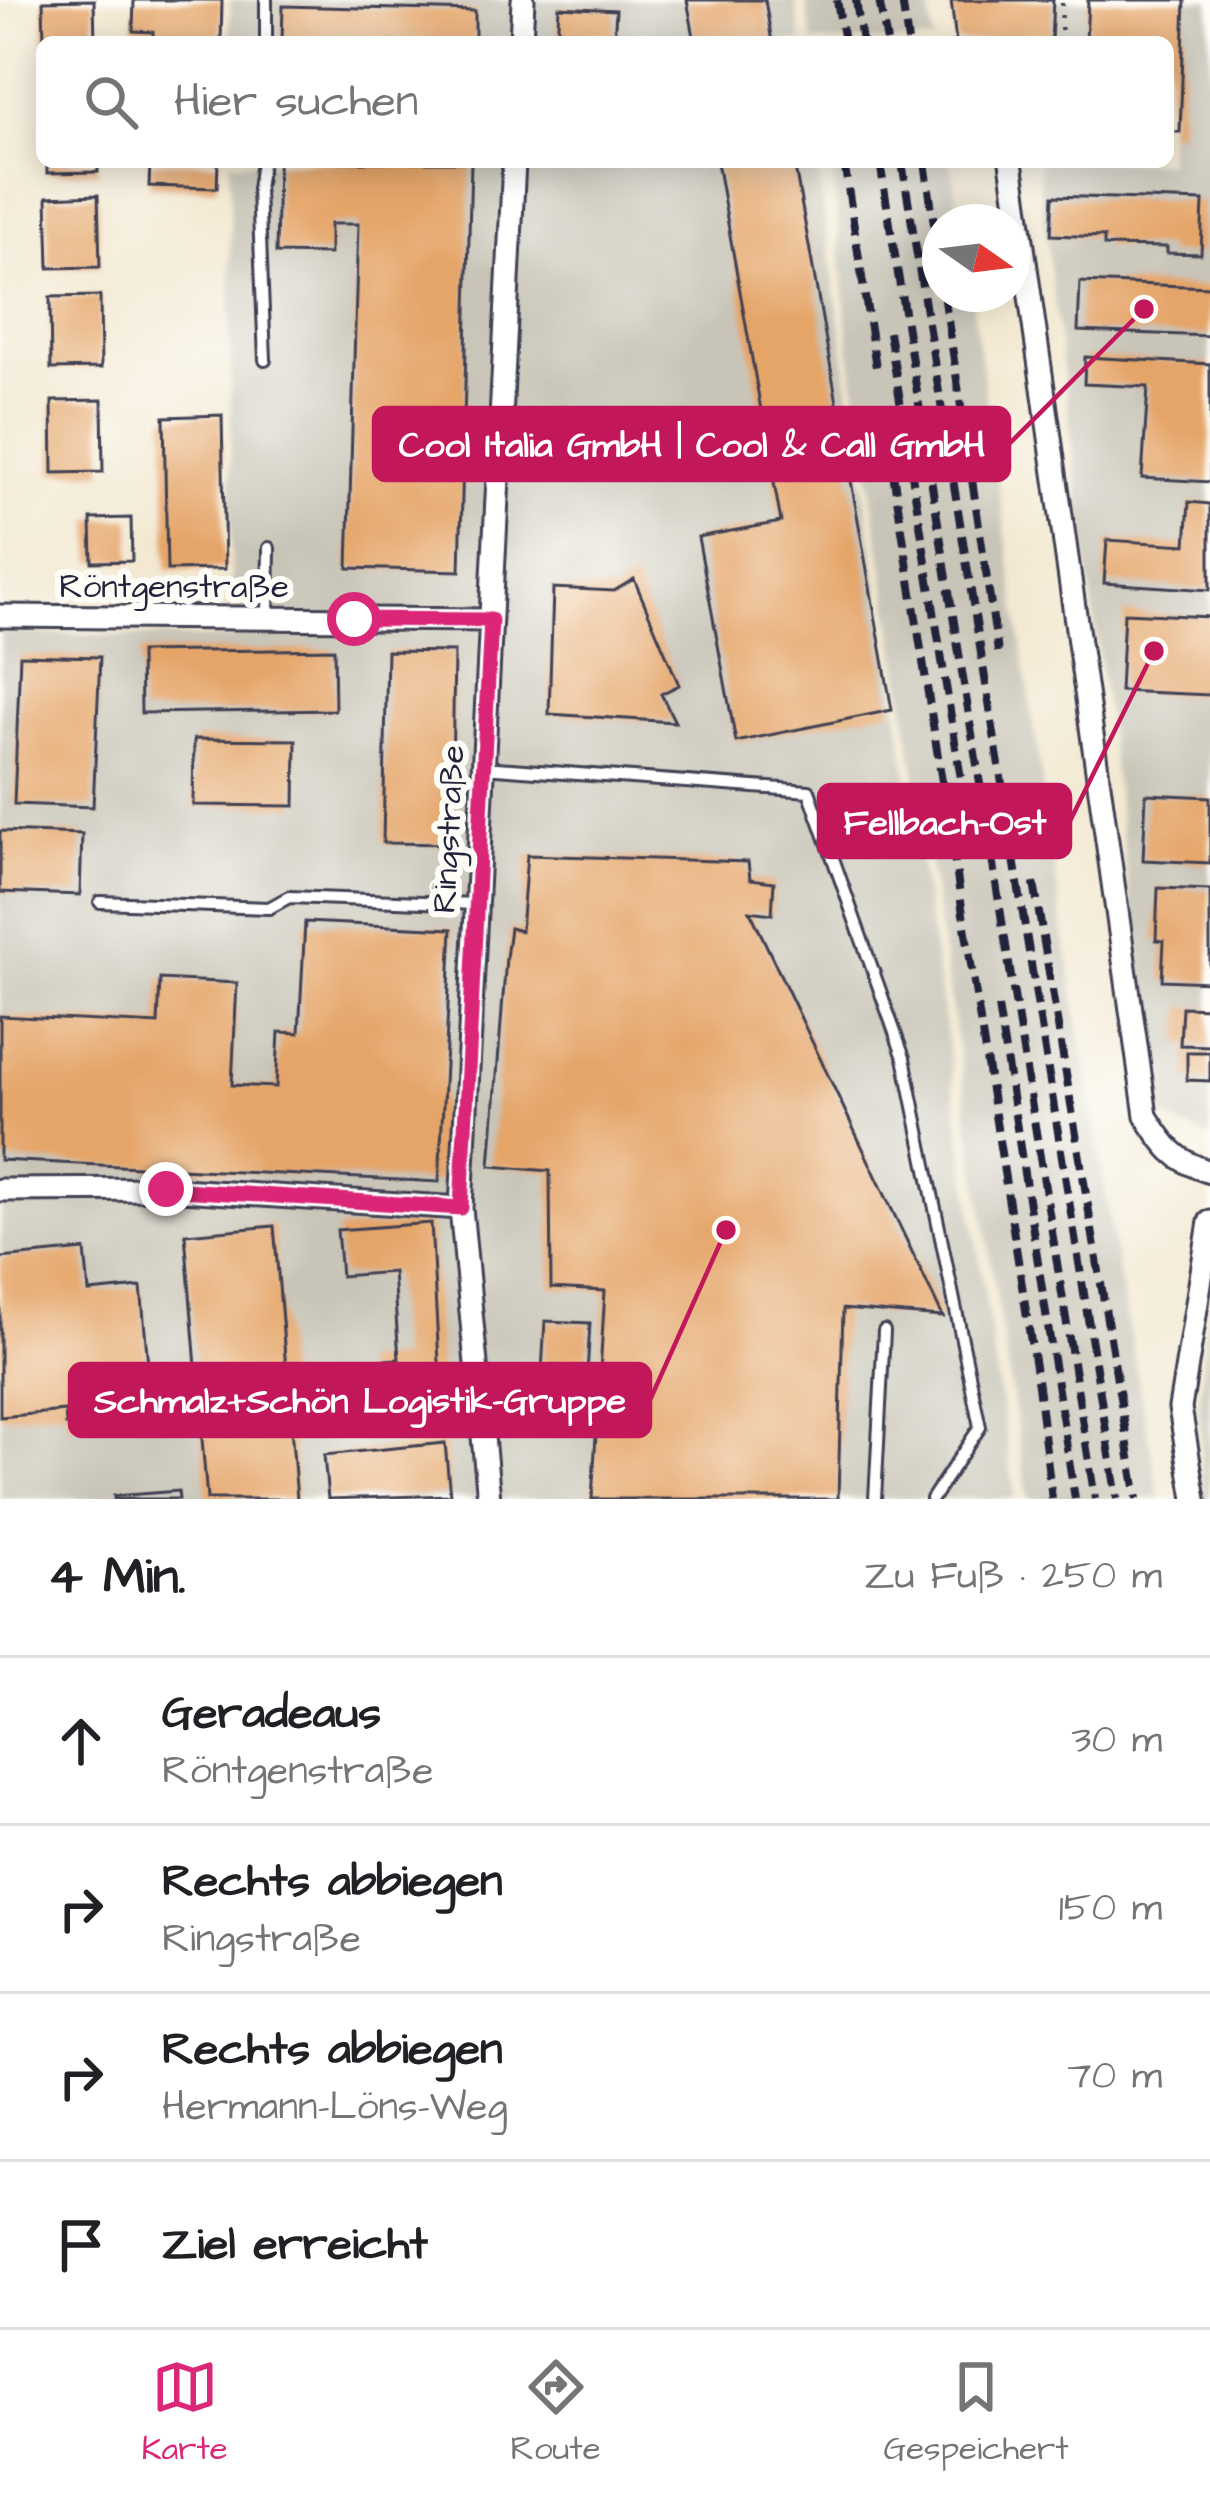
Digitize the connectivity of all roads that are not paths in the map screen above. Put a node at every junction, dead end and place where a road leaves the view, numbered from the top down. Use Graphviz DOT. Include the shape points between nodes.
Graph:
graph roads {
  1 [pos="266,0"];
  2 [pos="523,0"];
  3 [pos="266,36"];
  4 [pos="521,36"];
  5 [pos="261,168"];
  6 [pos="514,168"];
  7 [pos="1012,168"];
  8 [pos="265,360"];
  9 [pos="268,548"];
  10 [pos="0,616"];
  11 [pos="268,618"];
  12 [pos="491,620"];
  13 [pos="483,767"];
  14 [pos="100,902"];
  15 [pos="476,904"];
  16 [pos="1210,1172"];
  17 [pos="0,1190"];
  18 [pos="461,1208"];
  19 [pos="1210,1222"];
  20 [pos="884,1331"];
  21 [pos="489,1499"];
  22 [pos="875,1499"];
  23 [pos="932,1499"];
  24 [pos="1195,1499"];
  1 -- 3 [label="lane"];
  2 -- 4 [label="street"];
  5 -- 8 [label="lane"];
  6 -- 12 [label="street, Ringstraße"];
  7 -- 16 [label="street" via="1147,1116 1167,1150"];
  9 -- 11 [label="lane"];
  10 -- 11 [label="street, Röntgenstraße"];
  11 -- 12 [label="street, Röntgenstraße"];
  12 -- 13 [label="street, Ringstraße"];
  13 -- 15 [label="street, Ringstraße"];
  13 -- 23 [label="lane" via="809,791 904,1058 980,1427"];
  14 -- 15 [label="lane" via="269,908 289,897"];
  15 -- 18 [label="street, Ringstraße"];
  17 -- 18 [label="street" via="166,1189"];
  18 -- 21 [label="street, Ringstraße"];
  19 -- 24 [label="street" via="1180,1408"];
  20 -- 22 [label="lane"];
}
